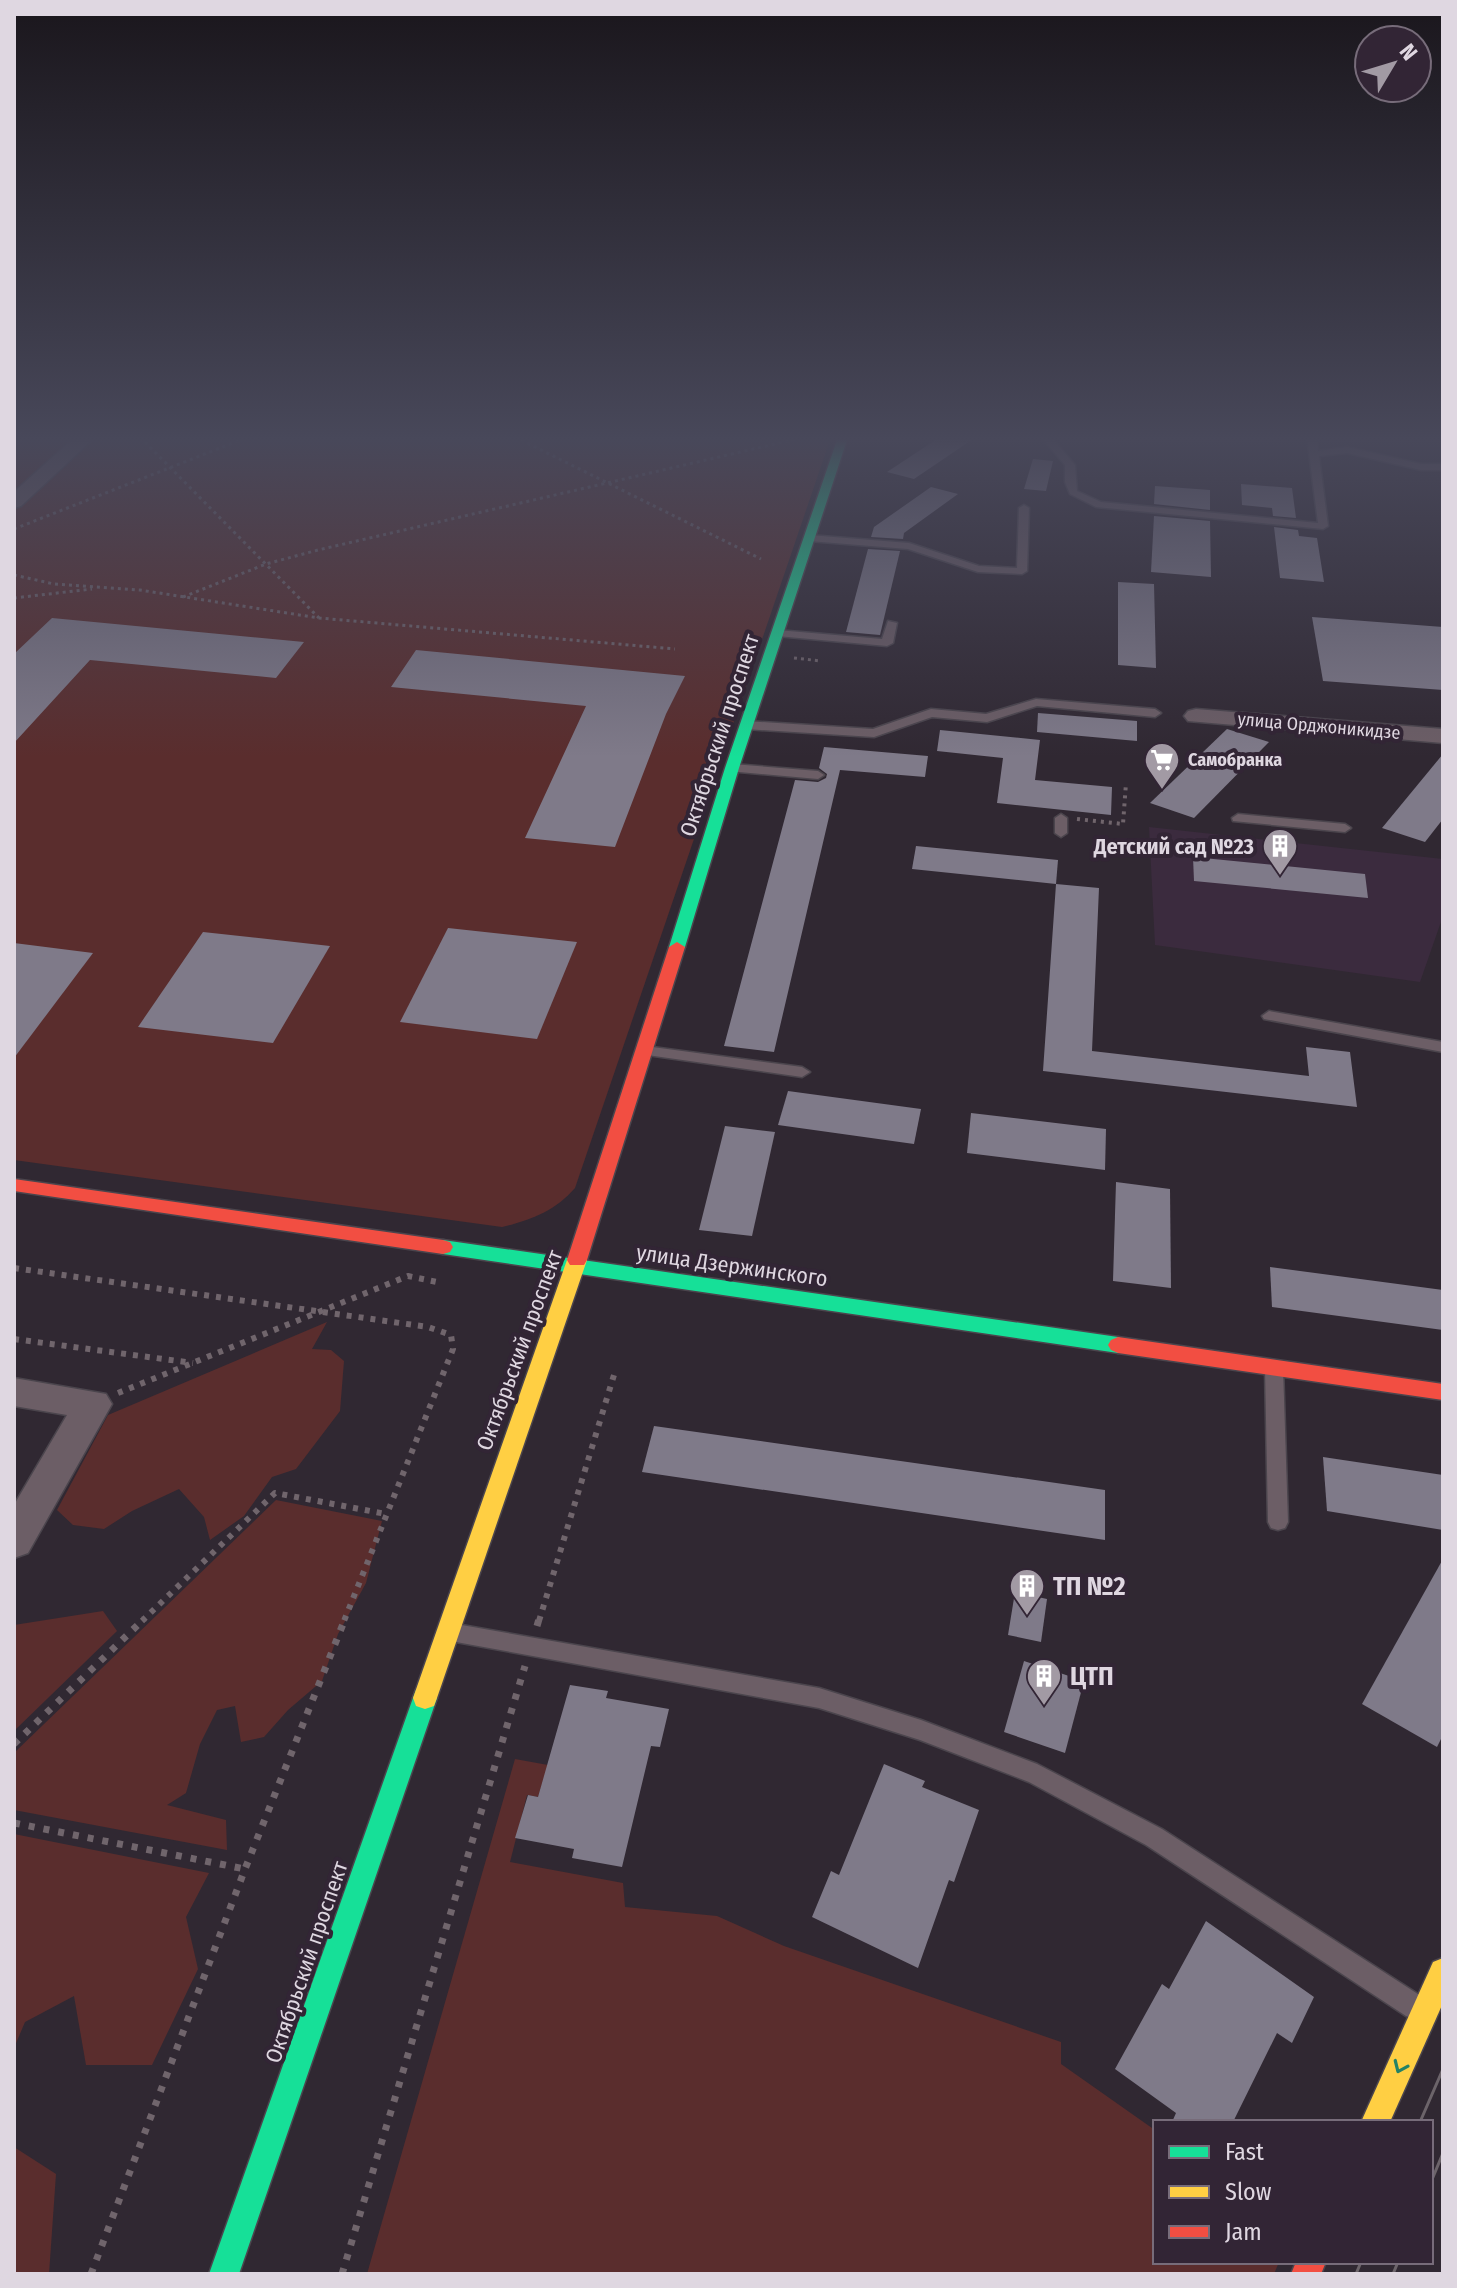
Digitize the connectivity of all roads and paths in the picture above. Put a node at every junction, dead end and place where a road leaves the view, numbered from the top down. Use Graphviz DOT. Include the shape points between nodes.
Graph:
graph roads {
  1 [pos="246,544"];
  2 [pos="348,544"];
  3 [pos="730,544"];
  4 [pos="807,544"];
  5 [pos="881,544"];
  6 [pos="1023,544"];
  7 [pos="761,559"];
  8 [pos="266,564"];
  9 [pos="14,575"];
  10 [pos="105,588"];
  11 [pos="14,598"];
  12 [pos="181,598"];
  13 [pos="319,618"];
  14 [pos="892,623"];
  15 [pos="777,633"];
  16 [pos="675,649"];
  17 [pos="1155,713"];
  18 [pos="1196,716"];
  19 [pos="746,725"];
  20 [pos="1443,736"];
  21 [pos="732,768"];
  22 [pos="818,775"];
  23 [pos="1126,783"];
  24 [pos="1061,818"];
  25 [pos="1238,818"];
  26 [pos="1345,828"];
  27 [pos="1061,833"];
  28 [pos="1269,1016"];
  29 [pos="1443,1047"];
  30 [pos="645,1051"];
  31 [pos="802,1072"];
  32 [pos="14,1185"];
  33 [pos="575,1267"];
  34 [pos="14,1268"];
  35 [pos="442,1283"];
  36 [pos="324,1311"];
  37 [pos="14,1339"];
  38 [pos="194,1363"];
  39 [pos="1274,1368"];
  40 [pos="614,1375"];
  41 [pos="14,1392"];
  42 [pos="1443,1392"];
  43 [pos="93,1404"];
  44 [pos="386,1514"];
  45 [pos="1278,1522"];
  46 [pos="14,1541"];
  47 [pos="446,1631"];
  48 [pos="531,1646"];
  49 [pos="14,1744"];
  50 [pos="14,1823"];
  51 [pos="245,1869"];
  52 [pos="1443,1972"];
  53 [pos="1424,2013"];
  54 [pos="1376,2120"];
  55 [pos="91,2274"];
  56 [pos="224,2274"];
  57 [pos="342,2274"];
  1 -- 8 [label="path"];
  2 -- 8 [label="path"];
  3 -- 7 [label="path"];
  4 -- 15 [label="street, Октябрьский проспект"];
  5 -- 6 [label="lane" via="909,546 978,569 1022,571"];
  8 -- 12 [label="path"];
  8 -- 13 [label="path"];
  9 -- 10 [label="path"];
  10 -- 11 [label="path"];
  10 -- 12 [label="path"];
  12 -- 13 [label="path"];
  13 -- 16 [label="path"];
  14 -- 15 [label="lane" via="887,643"];
  15 -- 19 [label="street, Октябрьский проспект"];
  17 -- 19 [label="lane" via="1036,702 987,718 931,713 874,733"];
  18 -- 20 [label="street, улица Орджоникидзе"];
  19 -- 21 [label="street, Октябрьский проспект"];
  21 -- 22 [label="lane"];
  21 -- 30 [label="street, Октябрьский проспект"];
  23 -- 24 [label="path" via="1123,824"];
  24 -- 27 [label="lane"];
  25 -- 26 [label="lane"];
  28 -- 29 [label="lane"];
  30 -- 31 [label="lane"];
  30 -- 33 [label="street, Октябрьский проспект"];
  32 -- 33 [label="street, улица Дзержинского"];
  33 -- 39 [label="street, улица Дзержинского"];
  33 -- 47 [label="street, Октябрьский проспект"];
  34 -- 36 [label="path"];
  35 -- 36 [label="path" via="408,1276"];
  36 -- 38 [label="path"];
  36 -- 44 [label="path" via="451,1335 453,1349"];
  37 -- 38 [label="path"];
  38 -- 43 [label="path"];
  39 -- 42 [label="street, улица Дзержинского"];
  39 -- 45 [label="lane"];
  40 -- 48 [label="path"];
  41 -- 43 [label="street"];
  43 -- 46 [label="street"];
  44 -- 49 [label="path" via="275,1493"];
  44 -- 51 [label="path"];
  47 -- 48 [label="lane"];
  47 -- 56 [label="street, Октябрьский проспект"];
  48 -- 53 [label="lane" via="819,1698 1037,1775 1154,1837"];
  48 -- 57 [label="path"];
  50 -- 51 [label="path"];
  51 -- 55 [label="path"];
  52 -- 53 [label="street"];
  53 -- 54 [label="street, one-way"];
}
